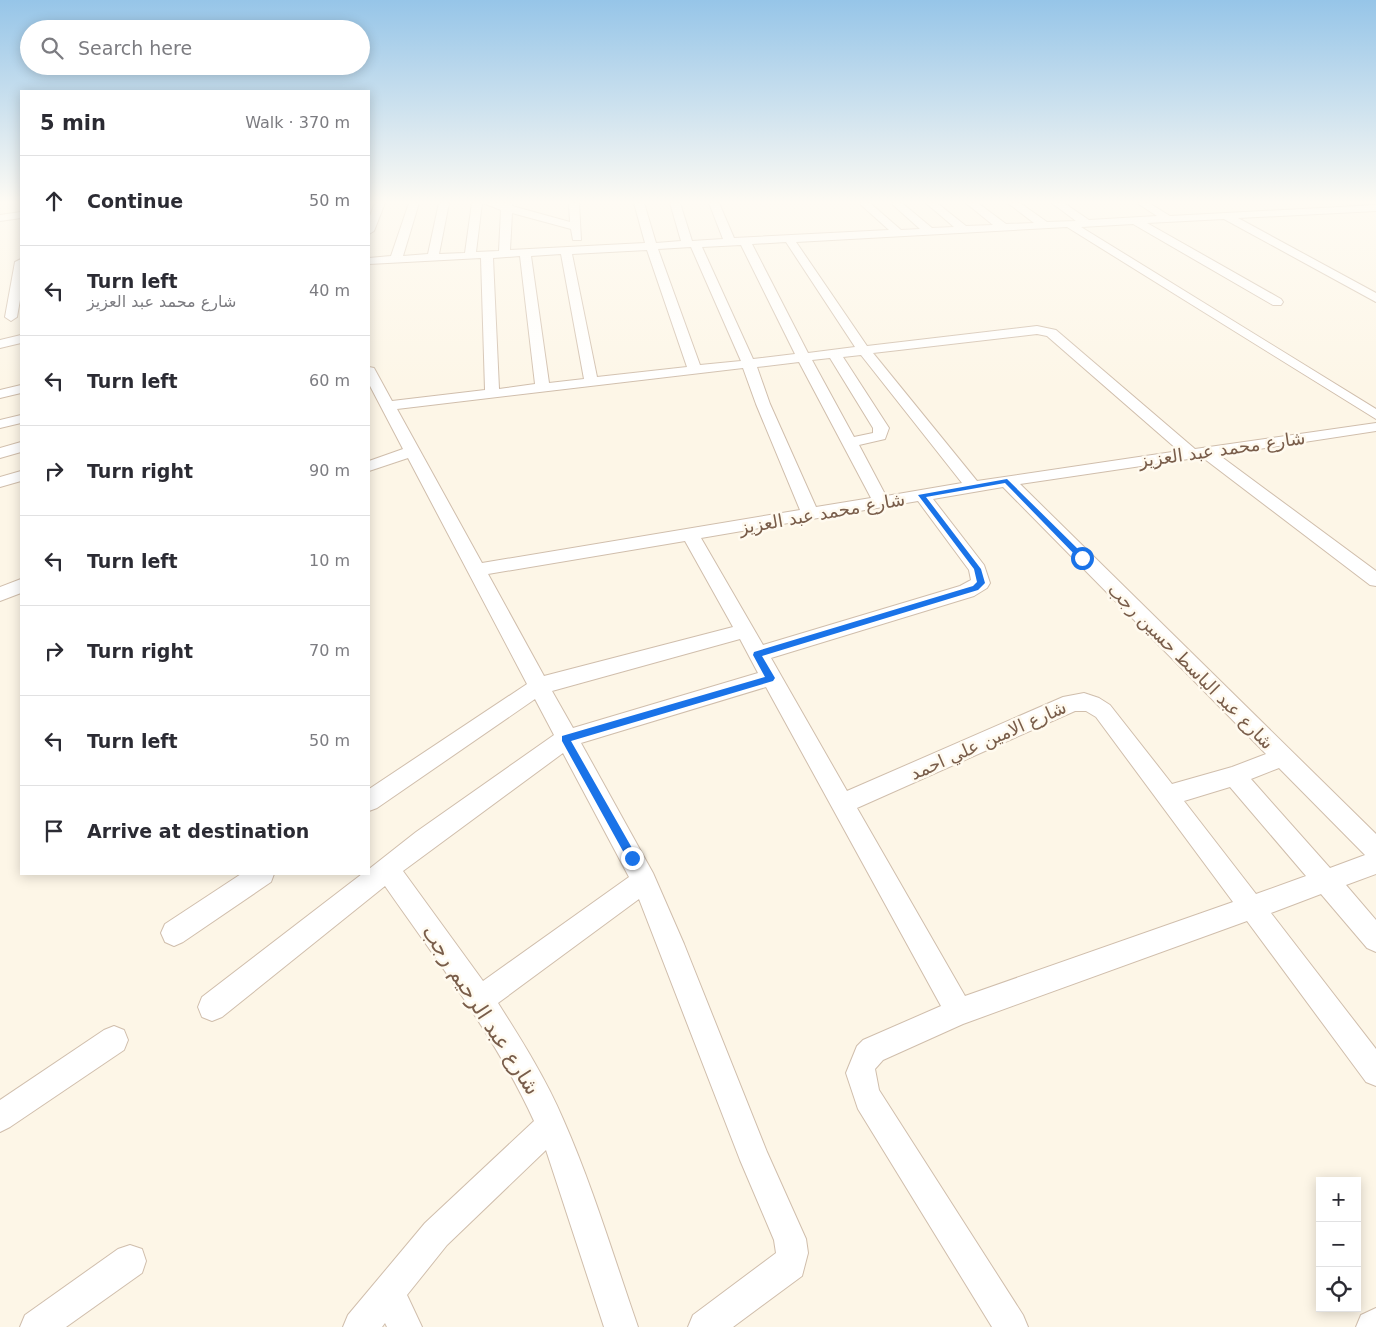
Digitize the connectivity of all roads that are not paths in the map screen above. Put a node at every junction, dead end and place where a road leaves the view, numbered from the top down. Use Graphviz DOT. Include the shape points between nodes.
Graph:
graph roads {
  1 [pos="487,265"];
  2 [pos="527,265"];
  3 [pos="574,265"];
  4 [pos="658,265"];
  5 [pos="701,265"];
  6 [pos="758,265"];
  7 [pos="806,265"];
  8 [pos="1135,265"];
  9 [pos="1212,265"];
  10 [pos="1316,265"];
  11 [pos="20,282"];
  12 [pos="1376,298"];
  13 [pos="1277,302"];
  14 [pos="18,303"];
  15 [pos="11,317"];
  16 [pos="20,339"];
  17 [pos="0,344"];
  18 [pos="863,349"];
  19 [pos="834,352"];
  20 [pos="804,356"];
  21 [pos="748,362"];
  22 [pos="695,369"];
  23 [pos="370,373"];
  24 [pos="591,381"];
  25 [pos="542,386"];
  26 [pos="20,389"];
  27 [pos="492,393"];
  28 [pos="0,394"];
  29 [pos="387,406"];
  30 [pos="1376,415"];
  31 [pos="20,419"];
  32 [pos="0,424"];
  33 [pos="1376,427"];
  34 [pos="851,442"];
  35 [pos="20,447"];
  36 [pos="412,451"];
  37 [pos="0,452"];
  38 [pos="1197,452"];
  39 [pos="370,466"];
  40 [pos="20,476"];
  41 [pos="1007,481"];
  42 [pos="0,482"];
  43 [pos="974,488"];
  44 [pos="922,495"];
  45 [pos="882,503"];
  46 [pos="811,516"];
  47 [pos="691,534"];
  48 [pos="476,570"];
  49 [pos="1376,580"];
  50 [pos="20,586"];
  51 [pos="0,594"];
  52 [pos="744,631"];
  53 [pos="757,655"];
  54 [pos="770,678"];
  55 [pos="539,686"];
  56 [pos="566,739"];
  57 [pos="1283,757"];
  58 [pos="1234,776"];
  59 [pos="1166,796"];
  60 [pos="370,800"];
  61 [pos="842,804"];
  62 [pos="1376,850"];
  63 [pos="1376,863"];
  64 [pos="388,870"];
  65 [pos="261,875"];
  66 [pos="644,881"];
  67 [pos="1325,882"];
  68 [pos="1249,907"];
  69 [pos="174,933"];
  70 [pos="1376,939"];
  71 [pos="479,1001"];
  72 [pos="212,1007"];
  73 [pos="960,1012"];
  74 [pos="114,1040"];
  75 [pos="1376,1072"];
  76 [pos="0,1117"];
  77 [pos="550,1126"];
  78 [pos="130,1261"];
  79 [pos="388,1292"];
  80 [pos="37,1327"];
  81 [pos="360,1327"];
  82 [pos="404,1327"];
  83 [pos="621,1327"];
  84 [pos="705,1327"];
  85 [pos="1011,1327"];
  1 -- 27 [label="street"];
  2 -- 25 [label="street"];
  3 -- 24 [label="street"];
  4 -- 22 [label="street"];
  5 -- 21 [label="street"];
  6 -- 20 [label="street"];
  7 -- 18 [label="street"];
  8 -- 30 [label="street"];
  9 -- 13 [label="street"];
  10 -- 12 [label="street"];
  11 -- 14 [label="street"];
  14 -- 15 [label="street"];
  16 -- 17 [label="street"];
  18 -- 19 [label="street"];
  18 -- 38 [label="street" via="1044,330"];
  18 -- 43 [label="street"];
  19 -- 20 [label="street"];
  19 -- 34 [label="street" via="881,428 880,436"];
  20 -- 21 [label="street"];
  20 -- 34 [label="street"];
  21 -- 22 [label="street"];
  21 -- 46 [label="street"];
  22 -- 24 [label="street"];
  23 -- 29 [label="street"];
  24 -- 25 [label="street"];
  25 -- 27 [label="street"];
  26 -- 28 [label="street"];
  27 -- 29 [label="street"];
  29 -- 36 [label="street"];
  31 -- 32 [label="street"];
  33 -- 38 [label="street, شارع محمد عبد العزيز"];
  34 -- 45 [label="street"];
  35 -- 37 [label="street"];
  36 -- 39 [label="street"];
  36 -- 48 [label="street"];
  38 -- 41 [label="street, شارع محمد عبد العزيز"];
  38 -- 49 [label="street"];
  40 -- 42 [label="street"];
  41 -- 43 [label="street, شارع محمد عبد العزيز"];
  41 -- 57 [label="street, شارع عبد الباسط حسين رجب"];
  43 -- 44 [label="street, شارع محمد عبد العزيز"];
  44 -- 45 [label="street, شارع محمد عبد العزيز"];
  44 -- 53 [label="street" via="978,569 981,583 967,591"];
  45 -- 46 [label="street, شارع محمد عبد العزيز"];
  46 -- 47 [label="street, شارع محمد عبد العزيز"];
  47 -- 48 [label="street, شارع محمد عبد العزيز"];
  47 -- 52 [label="street"];
  48 -- 55 [label="street"];
  50 -- 51 [label="street"];
  52 -- 53 [label="street"];
  52 -- 55 [label="street"];
  53 -- 54 [label="street"];
  54 -- 56 [label="street"];
  54 -- 61 [label="street"];
  55 -- 56 [label="street"];
  55 -- 60 [label="street"];
  56 -- 64 [label="street" via="442,826"];
  56 -- 66 [label="street"];
  57 -- 58 [label="street"];
  57 -- 62 [label="street, شارع عبد الباسط حسين رجب"];
  58 -- 59 [label="street"];
  58 -- 67 [label="street"];
  59 -- 61 [label="street, شارع الامين علي احمد" via="1103,711 1082,701 1070,703"];
  59 -- 68 [label="street, شارع الامين علي احمد"];
  61 -- 73 [label="street"];
  63 -- 67 [label="street"];
  64 -- 71 [label="street, شارع عبد الرحيم رجب"];
  64 -- 72 [label="street"];
  65 -- 69 [label="street"];
  66 -- 71 [label="street"];
  66 -- 84 [label="street" via="790,1240 792,1253 790,1264 781,1273"];
  67 -- 68 [label="street"];
  67 -- 70 [label="street"];
  68 -- 73 [label="street"];
  68 -- 75 [label="street, شارع الامين علي احمد"];
  71 -- 77 [label="street, شارع عبد الرحيم رجب" via="520,1064"];
  73 -- 85 [label="street" via="873,1050 863,1058 861,1082 868,1099"];
  74 -- 76 [label="street"];
  77 -- 79 [label="street" via="436,1234"];
  77 -- 83 [label="street, شارع عبد الرحيم رجب"];
  78 -- 80 [label="street"];
  79 -- 81 [label="street"];
  79 -- 82 [label="street"];
}
